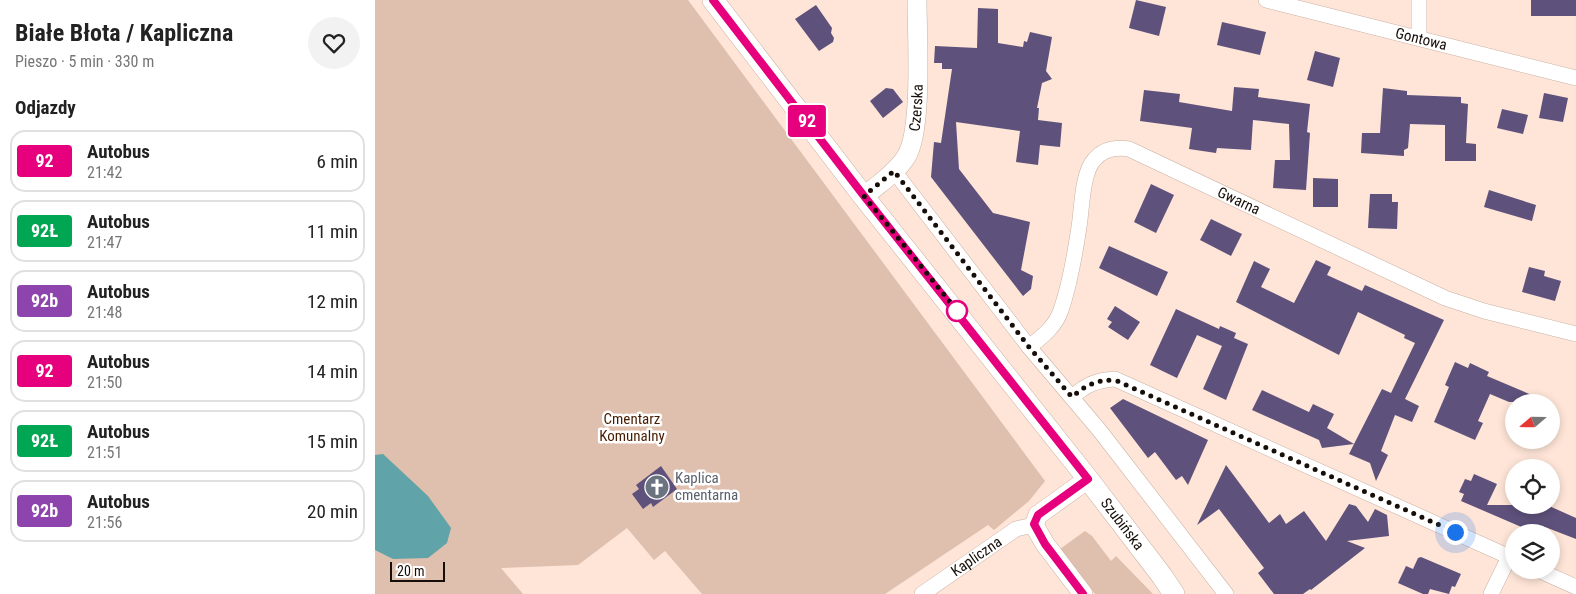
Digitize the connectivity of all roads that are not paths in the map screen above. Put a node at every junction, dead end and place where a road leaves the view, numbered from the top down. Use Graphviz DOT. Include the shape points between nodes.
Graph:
graph roads {
  1 [pos="713,0"];
  2 [pos="917,0"];
  3 [pos="1266,0"];
  4 [pos="1419,0"];
  5 [pos="1419,38"];
  6 [pos="1576,78"];
  7 [pos="894,171"];
  8 [pos="864,196"];
  9 [pos="1576,334"];
  10 [pos="1029,347"];
  11 [pos="1072,397"];
  12 [pos="1088,479"];
  13 [pos="1034,524"];
  14 [pos="1505,555"];
  15 [pos="1505,569"];
  16 [pos="1163,576"];
  17 [pos="1558,579"];
  18 [pos="1576,587"];
  19 [pos="922,594"];
  20 [pos="1083,594"];
  21 [pos="1174,594"];
  22 [pos="1180,594"];
  23 [pos="1226,594"];
  24 [pos="1491,594"];
  1 -- 8 [label="main road, Szubińska"];
  2 -- 7 [label="street, Czerska" via="916,130 906,157"];
  3 -- 5 [label="street, Gontowa"];
  4 -- 5 [label="street"];
  5 -- 6 [label="street, Gontowa"];
  7 -- 8 [label="street, Czerska"];
  7 -- 10 [label="street"];
  8 -- 12 [label="main road, Szubińska"];
  9 -- 10 [label="street, Gwarna" via="1445,298 1129,149 1119,148 1105,151 1093,160 1087,172 1079,229 1061,310 1044,335"];
  10 -- 11 [label="street"];
  11 -- 14 [label="street" via="1099,380 1115,380"];
  11 -- 23 [label="street" via="1101,430"];
  12 -- 13 [label="street" via="1038,515"];
  12 -- 16 [label="main road, Szubińska"];
  13 -- 19 [label="street, Kapliczna" via="1016,530"];
  13 -- 20 [label="street"];
  15 -- 24 [label="street"];
  16 -- 21 [label="main road, Szubińska"];
  16 -- 22 [label="main road, Szubińska"];
  17 -- 18 [label="street"];
}
